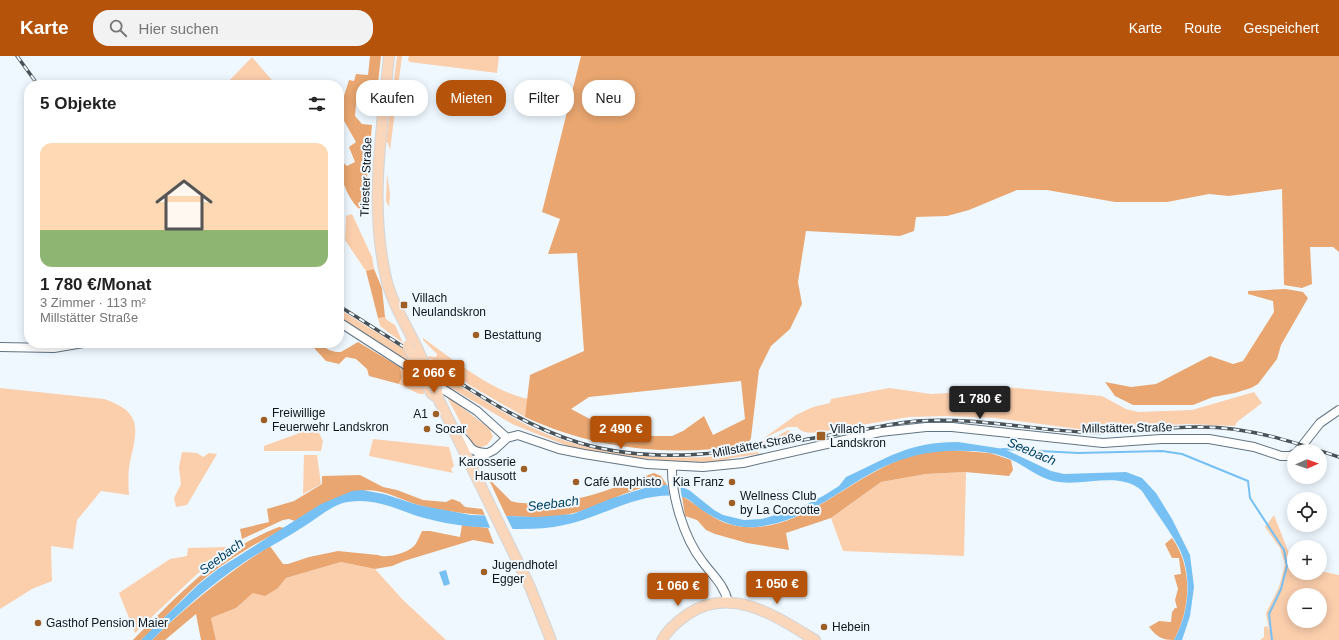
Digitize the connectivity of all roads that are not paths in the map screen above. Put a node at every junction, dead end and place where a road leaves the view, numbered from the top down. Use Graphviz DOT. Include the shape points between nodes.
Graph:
graph roads {
  1 [pos="389,56"];
  2 [pos="402,319"];
  3 [pos="344,325"];
  4 [pos="0,347"];
  5 [pos="24,347"];
  6 [pos="437,395"];
  7 [pos="1339,410"];
  8 [pos="456,433"];
  9 [pos="507,438"];
  10 [pos="1304,444"];
  11 [pos="488,453"];
  12 [pos="1287,456"];
  13 [pos="472,466"];
  14 [pos="672,466"];
  15 [pos="728,602"];
  16 [pos="546,628"];
  17 [pos="547,640"];
  18 [pos="551,640"];
  19 [pos="662,640"];
  20 [pos="815,640"];
  1 -- 2 [label="main road, Triester Straße" via="376,184 377,210 386,278"];
  2 -- 6 [label="main road, Triester Straße, bridge"];
  2 -- 6 [label="main road, Triester Straße, bridge" via="408,344 431,393"];
  3 -- 9 [label="street" via="477,410"];
  4 -- 5 [label="street"];
  6 -- 8 [label="main road, Triester Straße"];
  7 -- 10 [label="street" via="1320,423"];
  8 -- 11 [label="street" via="463,437 476,453"];
  8 -- 13 [label="main road, Triester Straße"];
  9 -- 11 [label="street"];
  9 -- 14 [label="street, Millstätter Straße" via="518,435 568,451"];
  11 -- 13 [label="street"];
  12 -- 14 [label="street, Millstätter Straße" via="1254,446 1209,439 1097,442 952,427 926,427 853,437 729,465"];
  13 -- 16 [label="main road, Triester Straße" via="530,587"];
  14 -- 15 [label="street" via="673,483 686,532 694,550 722,585"];
  15 -- 19 [label="main road" via="702,606 694,610 673,625"];
  15 -- 20 [label="main road" via="740,602 760,608"];
  16 -- 17 [label="main road"];
  16 -- 18 [label="main road, Triester Straße"];
}
